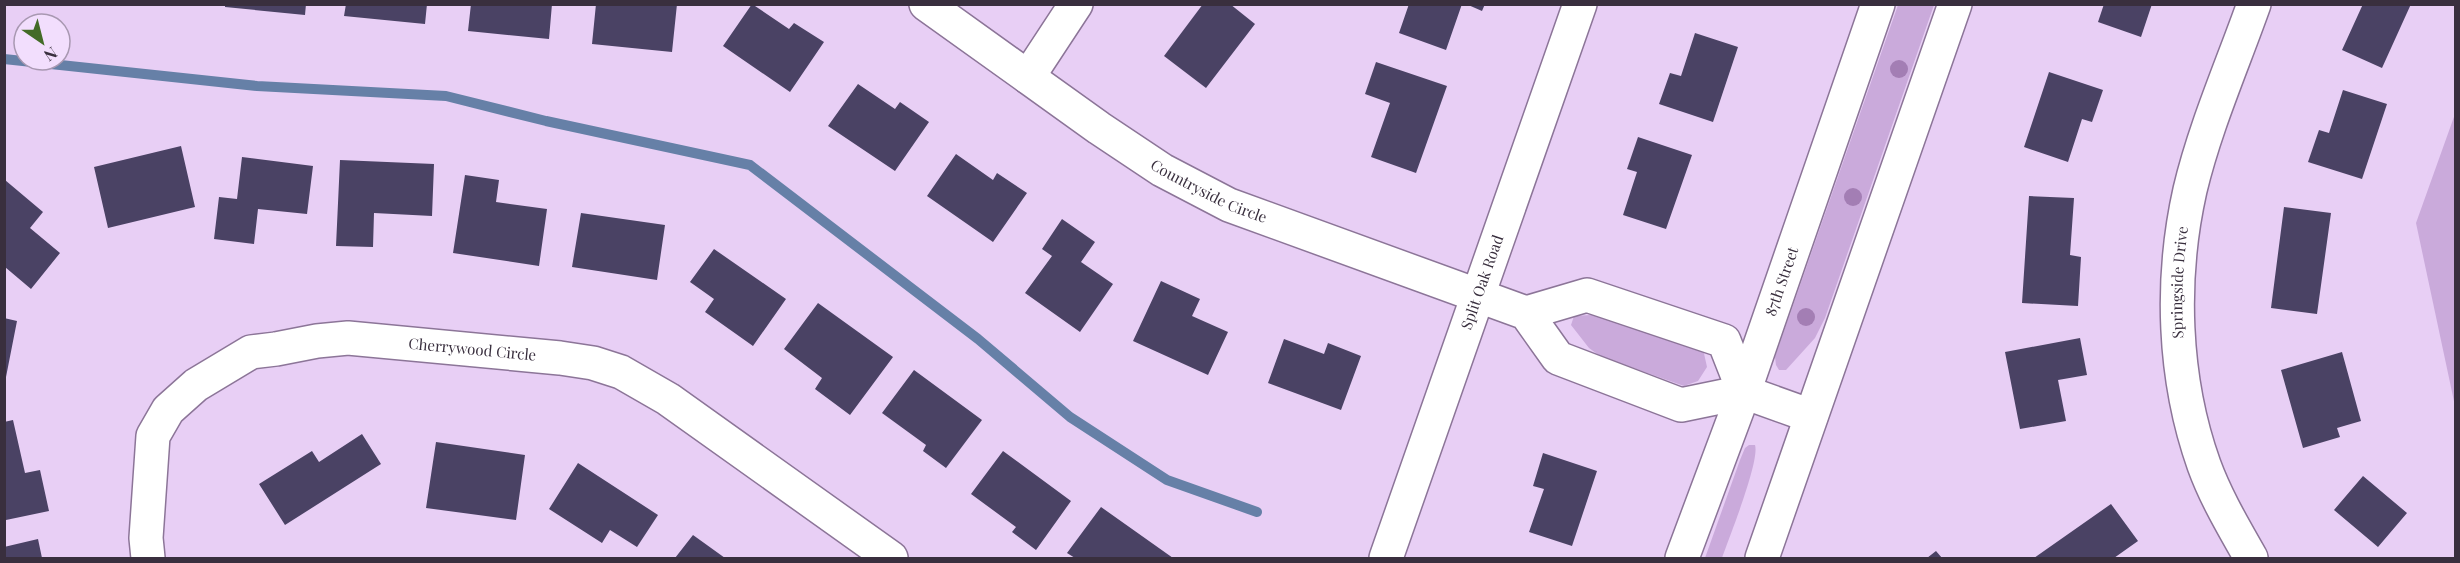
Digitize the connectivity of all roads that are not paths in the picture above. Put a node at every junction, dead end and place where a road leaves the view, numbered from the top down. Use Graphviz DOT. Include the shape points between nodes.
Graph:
graph roads {
  1 [pos="926,4"];
  2 [pos="1076,4"];
  3 [pos="1580,4"];
  4 [pos="1878,4"];
  5 [pos="1955,4"];
  6 [pos="2254,4"];
  7 [pos="1028,77"];
  8 [pos="1478,295"];
  9 [pos="1526,313"];
  10 [pos="1744,392"];
  11 [pos="1811,416"];
  12 [pos="148,558"];
  13 [pos="891,558"];
  14 [pos="1386,558"];
  15 [pos="1682,558"];
  16 [pos="1762,558"];
  17 [pos="2251,558"];
  1 -- 7 [label="street, Countryside Circle"];
  2 -- 7 [label="street"];
  3 -- 8 [label="street, Split Oak Road"];
  4 -- 10 [label="street, 87th Street"];
  5 -- 11 [label="street"];
  6 -- 17 [label="street, Springside Drive" via="2191,189 2179,260 2177,315 2184,389 2196,440 2222,507"];
  7 -- 8 [label="street, Countryside Circle" via="1162,170 1229,206"];
  8 -- 9 [label="street, Countryside Circle"];
  8 -- 14 [label="street, Split Oak Road"];
  9 -- 10 [label="street" via="1558,357 1681,405"];
  9 -- 10 [label="street" via="1587,295 1724,341"];
  10 -- 11 [label="street"];
  10 -- 15 [label="street, 87th Street"];
  11 -- 16 [label="street"];
  12 -- 13 [label="street, Cherrywood Circle" via="153,436 168,410 196,385 250,352 348,338 560,358 621,372 668,399"];
}
